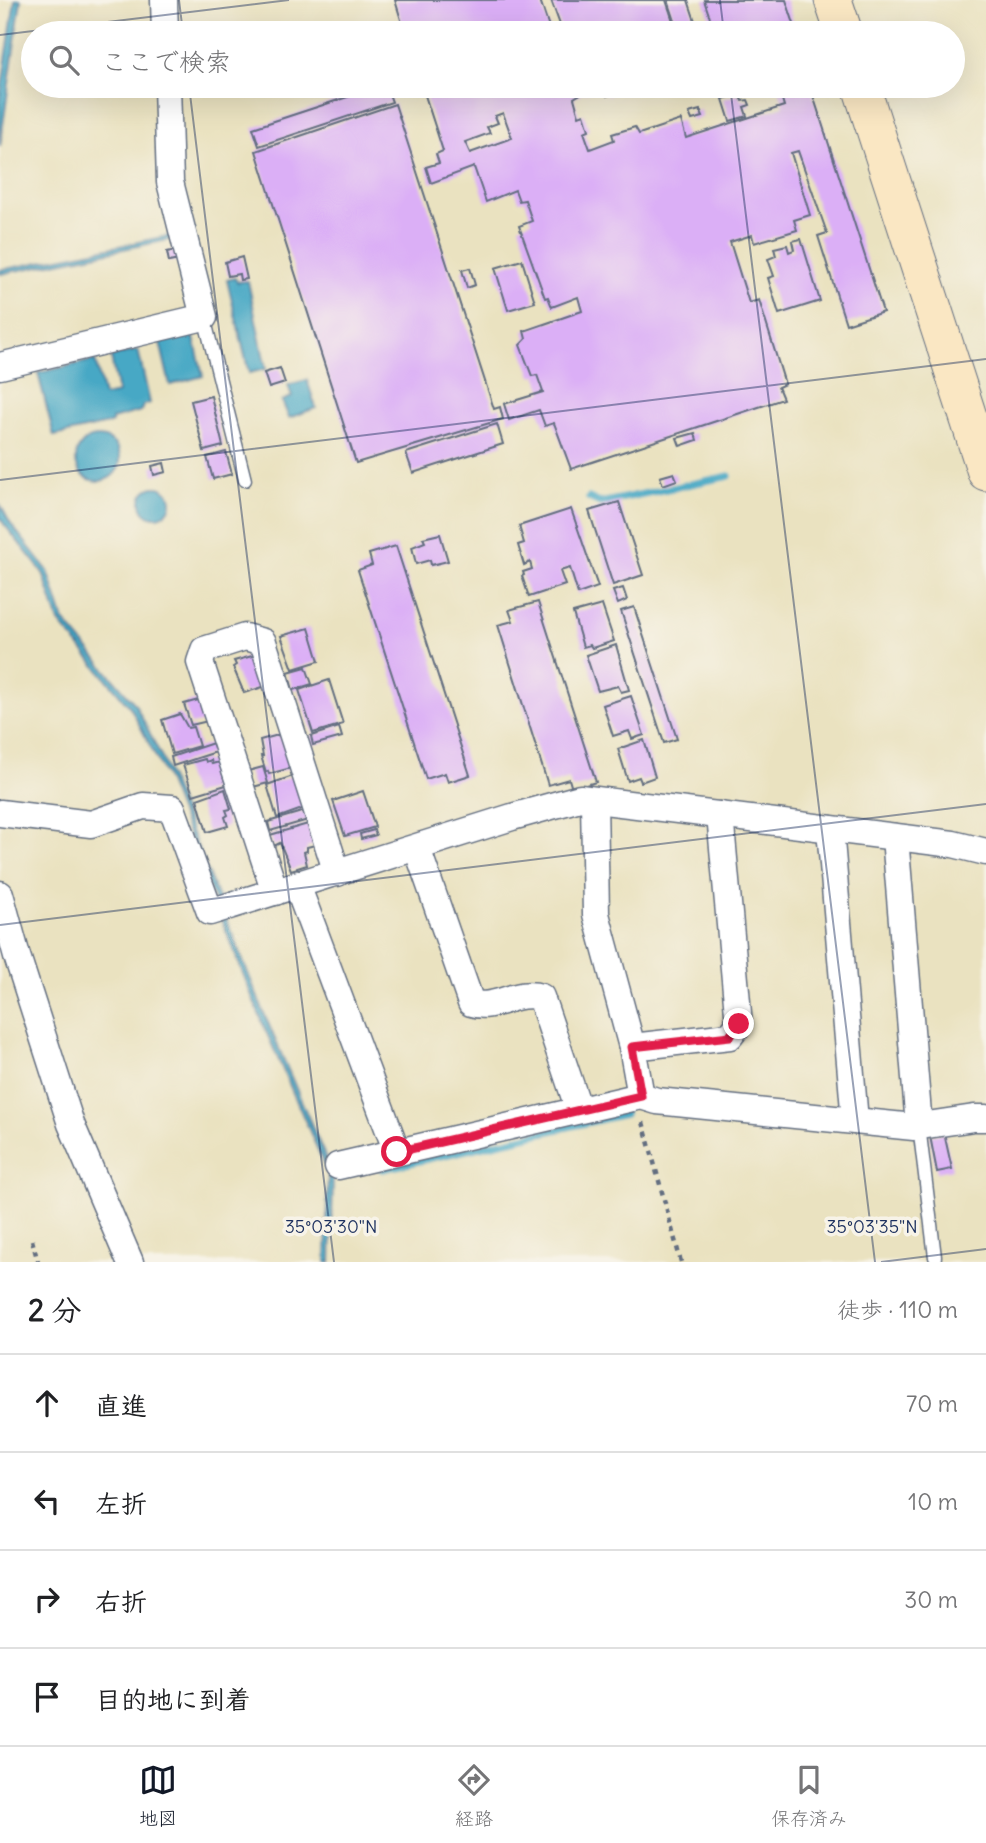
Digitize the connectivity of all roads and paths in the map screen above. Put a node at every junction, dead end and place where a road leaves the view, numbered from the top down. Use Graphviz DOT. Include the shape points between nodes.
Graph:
graph roads {
  1 [pos="164,0"];
  2 [pos="833,0"];
  3 [pos="165,21"];
  4 [pos="840,21"];
  5 [pos="167,98"];
  6 [pos="865,98"];
  7 [pos="204,317"];
  8 [pos="0,366"];
  9 [pos="983,453"];
  10 [pos="245,480"];
  11 [pos="594,800"];
  12 [pos="0,813"];
  13 [pos="720,816"];
  14 [pos="830,829"];
  15 [pos="895,837"];
  16 [pos="416,848"];
  17 [pos="986,852"];
  18 [pos="337,873"];
  19 [pos="286,888"];
  20 [pos="0,894"];
  21 [pos="632,1047"];
  22 [pos="641,1096"];
  23 [pos="579,1110"];
  24 [pos="986,1118"];
  25 [pos="855,1121"];
  26 [pos="919,1126"];
  27 [pos="397,1152"];
  28 [pos="338,1166"];
  29 [pos="32,1240"];
  30 [pos="936,1257"];
  31 [pos="38,1262"];
  32 [pos="130,1262"];
  33 [pos="681,1262"];
  1 -- 3 [label="street"];
  2 -- 4 [label="street"];
  5 -- 7 [label="street" via="170,182"];
  6 -- 9 [label="street"];
  7 -- 8 [label="street"];
  7 -- 10 [label="lane"];
  11 -- 13 [label="street"];
  11 -- 16 [label="street" via="580,798"];
  11 -- 21 [label="street" via="596,914"];
  12 -- 19 [label="street" via="91,824 144,806 172,808 210,912"];
  13 -- 14 [label="street"];
  13 -- 21 [label="street" via="739,1024 730,1036"];
  14 -- 15 [label="street"];
  14 -- 25 [label="street"];
  15 -- 17 [label="street"];
  15 -- 26 [label="street"];
  16 -- 18 [label="street"];
  16 -- 23 [label="street" via="471,1003 484,1007 528,993 541,997"];
  18 -- 19 [label="street"];
  18 -- 19 [label="street" via="263,642 245,637 204,650 200,662"];
  19 -- 27 [label="street"];
  20 -- 32 [label="street" via="71,1124"];
  21 -- 22 [label="street"];
  22 -- 23 [label="street"];
  22 -- 25 [label="street"];
  22 -- 33 [label="path" via="642,1119"];
  23 -- 27 [label="street"];
  24 -- 26 [label="street"];
  25 -- 26 [label="street"];
  26 -- 30 [label="lane"];
  27 -- 28 [label="street"];
  29 -- 31 [label="path"];
}
